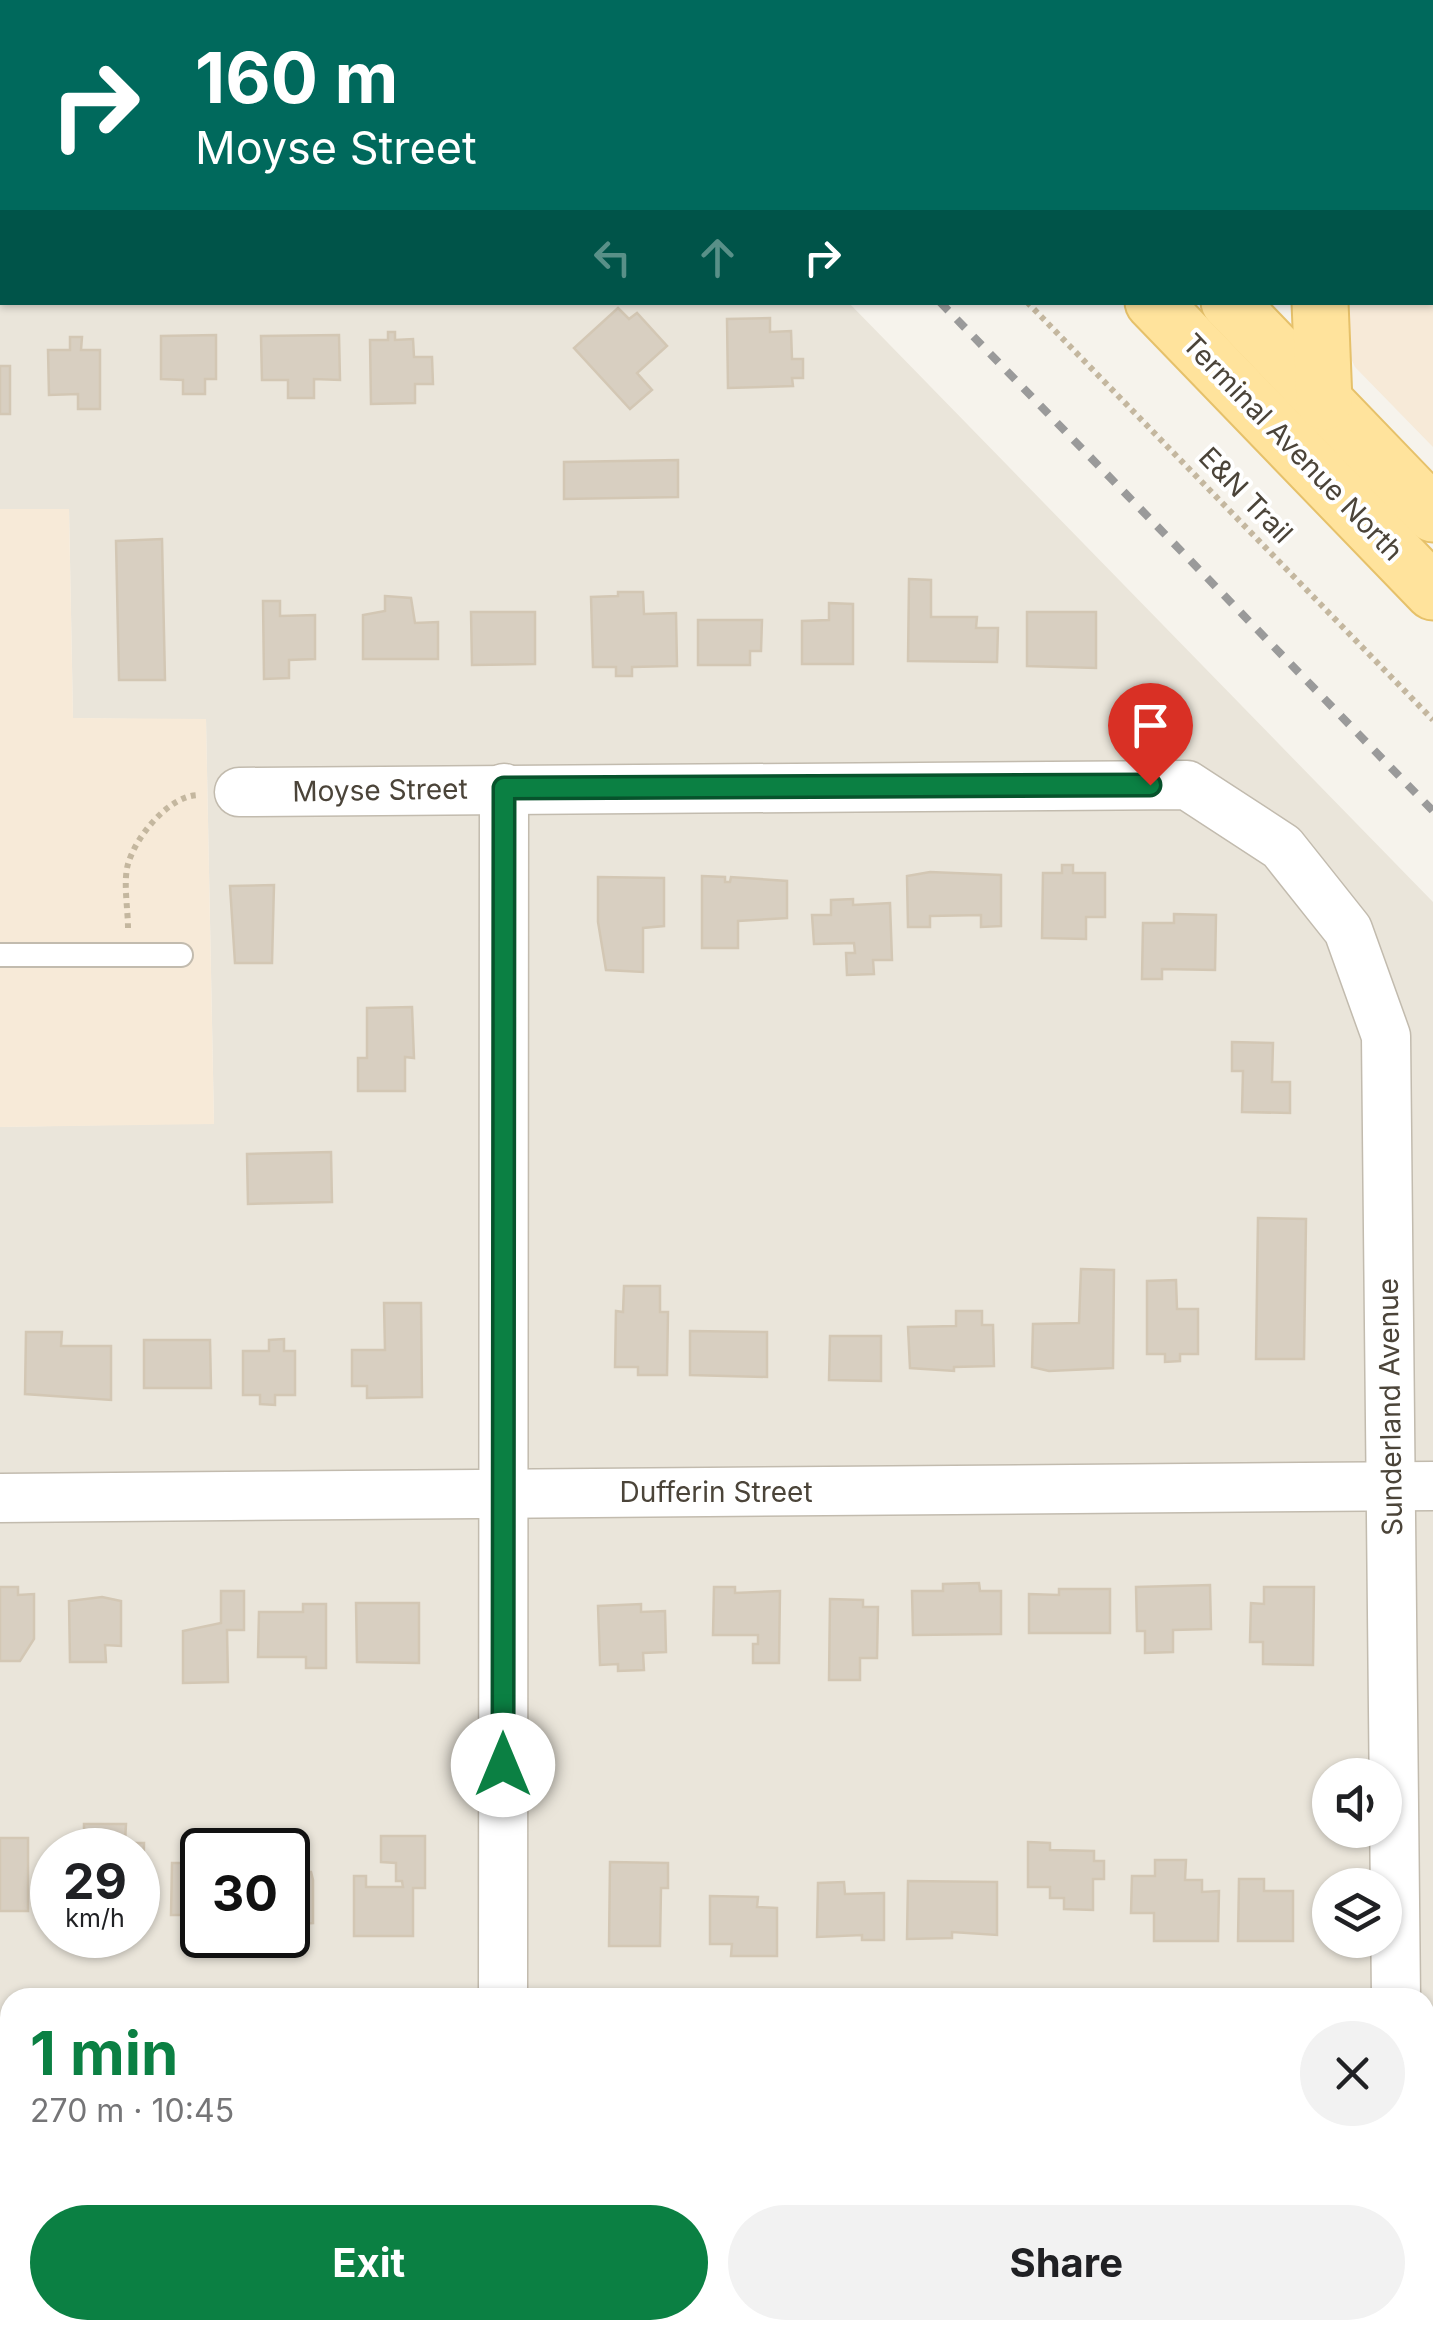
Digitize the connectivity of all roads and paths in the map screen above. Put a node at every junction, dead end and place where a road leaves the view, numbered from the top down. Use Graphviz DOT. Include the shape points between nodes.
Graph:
graph roads {
  1 [pos="1030,305"];
  2 [pos="1156,305"];
  3 [pos="1232,305"];
  4 [pos="1320,305"];
  5 [pos="1324,402"];
  6 [pos="1433,514"];
  7 [pos="1433,592"];
  8 [pos="1433,720"];
  9 [pos="504,788"];
  10 [pos="239,792"];
  11 [pos="1282,847"];
  12 [pos="0,955"];
  13 [pos="127,956"];
  14 [pos="180,956"];
  15 [pos="1412,1486"];
  16 [pos="502,1494"];
  17 [pos="0,1498"];
  18 [pos="503,1988"];
  19 [pos="1396,1988"];
  1 -- 8 [label="path, E&N Trail"];
  2 -- 7 [label="main road, Terminal Avenue North"];
  3 -- 5 [label="main road, Terminal Avenue North"];
  4 -- 5 [label="main road"];
  5 -- 6 [label="main road, Terminal Avenue North"];
  9 -- 10 [label="street, Moyse Street"];
  9 -- 11 [label="street, Moyse Street" via="1188,785"];
  9 -- 16 [label="street"];
  10 -- 13 [label="path" via="182,796 148,828 128,864"];
  11 -- 15 [label="street, Sunderland Avenue" via="1348,930 1386,1036"];
  12 -- 13 [label="lane"];
  13 -- 14 [label="lane"];
  15 -- 16 [label="street, Dufferin Street"];
  15 -- 19 [label="street, Sunderland Avenue"];
  16 -- 17 [label="street, Dufferin Street"];
  16 -- 18 [label="street"];
}
